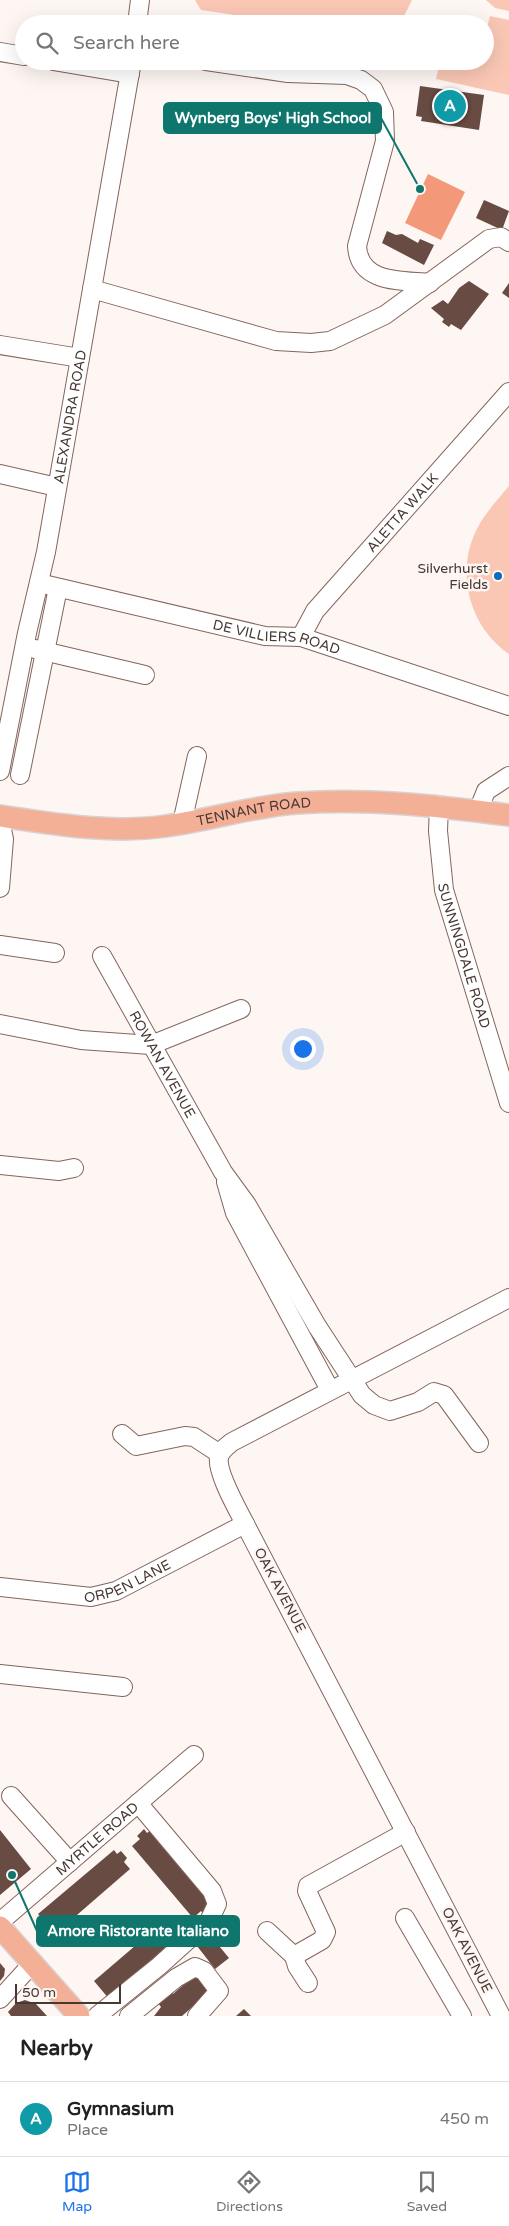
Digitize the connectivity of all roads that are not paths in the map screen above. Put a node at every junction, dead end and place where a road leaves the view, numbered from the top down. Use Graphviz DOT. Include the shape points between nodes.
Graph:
graph roads {
  1 [pos="140,0"];
  2 [pos="138,15"];
  3 [pos="0,52"];
  4 [pos="15,54"];
  5 [pos="131,70"];
  6 [pos="268,70"];
  7 [pos="509,242"];
  8 [pos="430,283"];
  9 [pos="92,289"];
  10 [pos="0,345"];
  11 [pos="80,358"];
  12 [pos="509,392"];
  13 [pos="0,474"];
  14 [pos="57,487"];
  15 [pos="39,583"];
  16 [pos="58,588"];
  17 [pos="30,623"];
  18 [pos="50,627"];
  19 [pos="301,637"];
  20 [pos="24,647"];
  21 [pos="45,651"];
  22 [pos="146,675"];
  23 [pos="509,706"];
  24 [pos="9,725"];
  25 [pos="30,729"];
  26 [pos="197,756"];
  27 [pos="0,772"];
  28 [pos="20,775"];
  29 [pos="509,776"];
  30 [pos="439,805"];
  31 [pos="478,811"];
  32 [pos="509,814"];
  33 [pos="0,816"];
  34 [pos="0,820"];
  35 [pos="182,824"];
  36 [pos="0,888"];
  37 [pos="0,944"];
  38 [pos="55,953"];
  39 [pos="102,956"];
  40 [pos="242,1008"];
  41 [pos="0,1024"];
  42 [pos="151,1045"];
  43 [pos="509,1103"];
  44 [pos="0,1165"];
  45 [pos="74,1168"];
  46 [pos="223,1172"];
  47 [pos="509,1298"];
  48 [pos="351,1379"];
  49 [pos="330,1390"];
  50 [pos="122,1434"];
  51 [pos="479,1442"];
  52 [pos="220,1454"];
  53 [pos="245,1524"];
  54 [pos="0,1587"];
  55 [pos="0,1674"];
  56 [pos="122,1687"];
  57 [pos="194,1755"];
  58 [pos="10,1796"];
  59 [pos="138,1803"];
  60 [pos="406,1832"];
  61 [pos="70,1862"];
  62 [pos="406,1918"];
  63 [pos="0,1922"];
  64 [pos="0,1927"];
  65 [pos="267,1931"];
  66 [pos="294,1956"];
  67 [pos="32,1964"];
  68 [pos="308,1983"];
  69 [pos="0,1999"];
  70 [pos="78,2016"];
  71 [pos="98,2016"];
  72 [pos="129,2016"];
  73 [pos="197,2016"];
  74 [pos="462,2016"];
  75 [pos="501,2016"];
  1 -- 2 [label="street"];
  3 -- 4 [label="street"];
  5 -- 9 [label="street, ALEXANDRA ROAD"];
  6 -- 8 [label="street" via="348,75 373,90 384,112 386,130 381,161 357,246 359,260 367,271 378,277"];
  7 -- 8 [label="street" via="501,237 489,239"];
  8 -- 9 [label="street" via="364,327 330,341 311,343 276,341"];
  9 -- 11 [label="street, ALEXANDRA ROAD"];
  10 -- 11 [label="street"];
  11 -- 14 [label="street, ALEXANDRA ROAD"];
  12 -- 19 [label="street, ALETTA WALK" via="315,612"];
  13 -- 14 [label="street"];
  14 -- 15 [label="street, ALEXANDRA ROAD"];
  15 -- 16 [label="street, DE VILLIERS ROAD"];
  15 -- 17 [label="street, ALEXANDRA ROAD"];
  16 -- 18 [label="street"];
  16 -- 19 [label="street, DE VILLIERS ROAD" via="265,636"];
  17 -- 18 [label="street"];
  17 -- 20 [label="street, ALEXANDRA ROAD"];
  18 -- 21 [label="street"];
  19 -- 23 [label="street, DE VILLIERS ROAD"];
  20 -- 21 [label="street"];
  20 -- 24 [label="street, ALEXANDRA ROAD"];
  21 -- 22 [label="street"];
  21 -- 25 [label="street"];
  24 -- 25 [label="street"];
  24 -- 27 [label="street, ALEXANDRA ROAD"];
  25 -- 28 [label="street"];
  26 -- 35 [label="street"];
  29 -- 31 [label="street" via="486,791"];
  30 -- 31 [label="main road, TENNANT ROAD"];
  30 -- 35 [label="main road, TENNANT ROAD" via="384,801 299,803"];
  30 -- 43 [label="street, SUNNINGDALE ROAD" via="438,831 444,890"];
  31 -- 32 [label="main road, TENNANT ROAD"];
  33 -- 35 [label="main road, TENNANT ROAD" via="134,829"];
  34 -- 36 [label="street" via="4,839"];
  37 -- 38 [label="street"];
  39 -- 42 [label="street, ROWAN AVENUE"];
  40 -- 42 [label="street"];
  41 -- 42 [label="street" via="81,1040"];
  42 -- 46 [label="street, ROWAN AVENUE"];
  44 -- 45 [label="street" via="59,1171"];
  46 -- 48 [label="street, ROWAN AVENUE" via="247,1205"];
  46 -- 49 [label="street, ROWAN AVENUE" via="235,1213"];
  47 -- 48 [label="street"];
  48 -- 49 [label="street"];
  48 -- 51 [label="street, ROWAN AVENUE" via="362,1396 390,1411 418,1402 434,1392 444,1394"];
  49 -- 52 [label="street" via="232,1442"];
  50 -- 52 [label="street" via="136,1446 194,1437"];
  52 -- 53 [label="street, OAK AVENUE" via="221,1472"];
  53 -- 54 [label="street, ORPEN LANE" via="105,1594 91,1597"];
  53 -- 60 [label="street, OAK AVENUE"];
  55 -- 56 [label="street"];
  57 -- 59 [label="street, MYRTLE ROAD"];
  58 -- 61 [label="street"];
  59 -- 61 [label="street, MYRTLE ROAD"];
  59 -- 71 [label="street" via="212,1892 218,1904 209,1921"];
  60 -- 66 [label="street" via="308,1886 307,1891 326,1936"];
  60 -- 75 [label="street, OAK AVENUE"];
  61 -- 63 [label="street, MYRTLE ROAD"];
  62 -- 74 [label="street"];
  64 -- 67 [label="main road"];
  65 -- 66 [label="street"];
  66 -- 68 [label="street"];
  67 -- 69 [label="street"];
  67 -- 70 [label="main road"];
  72 -- 73 [label="street" via="195,1967 204,1971 219,1991"];
}
